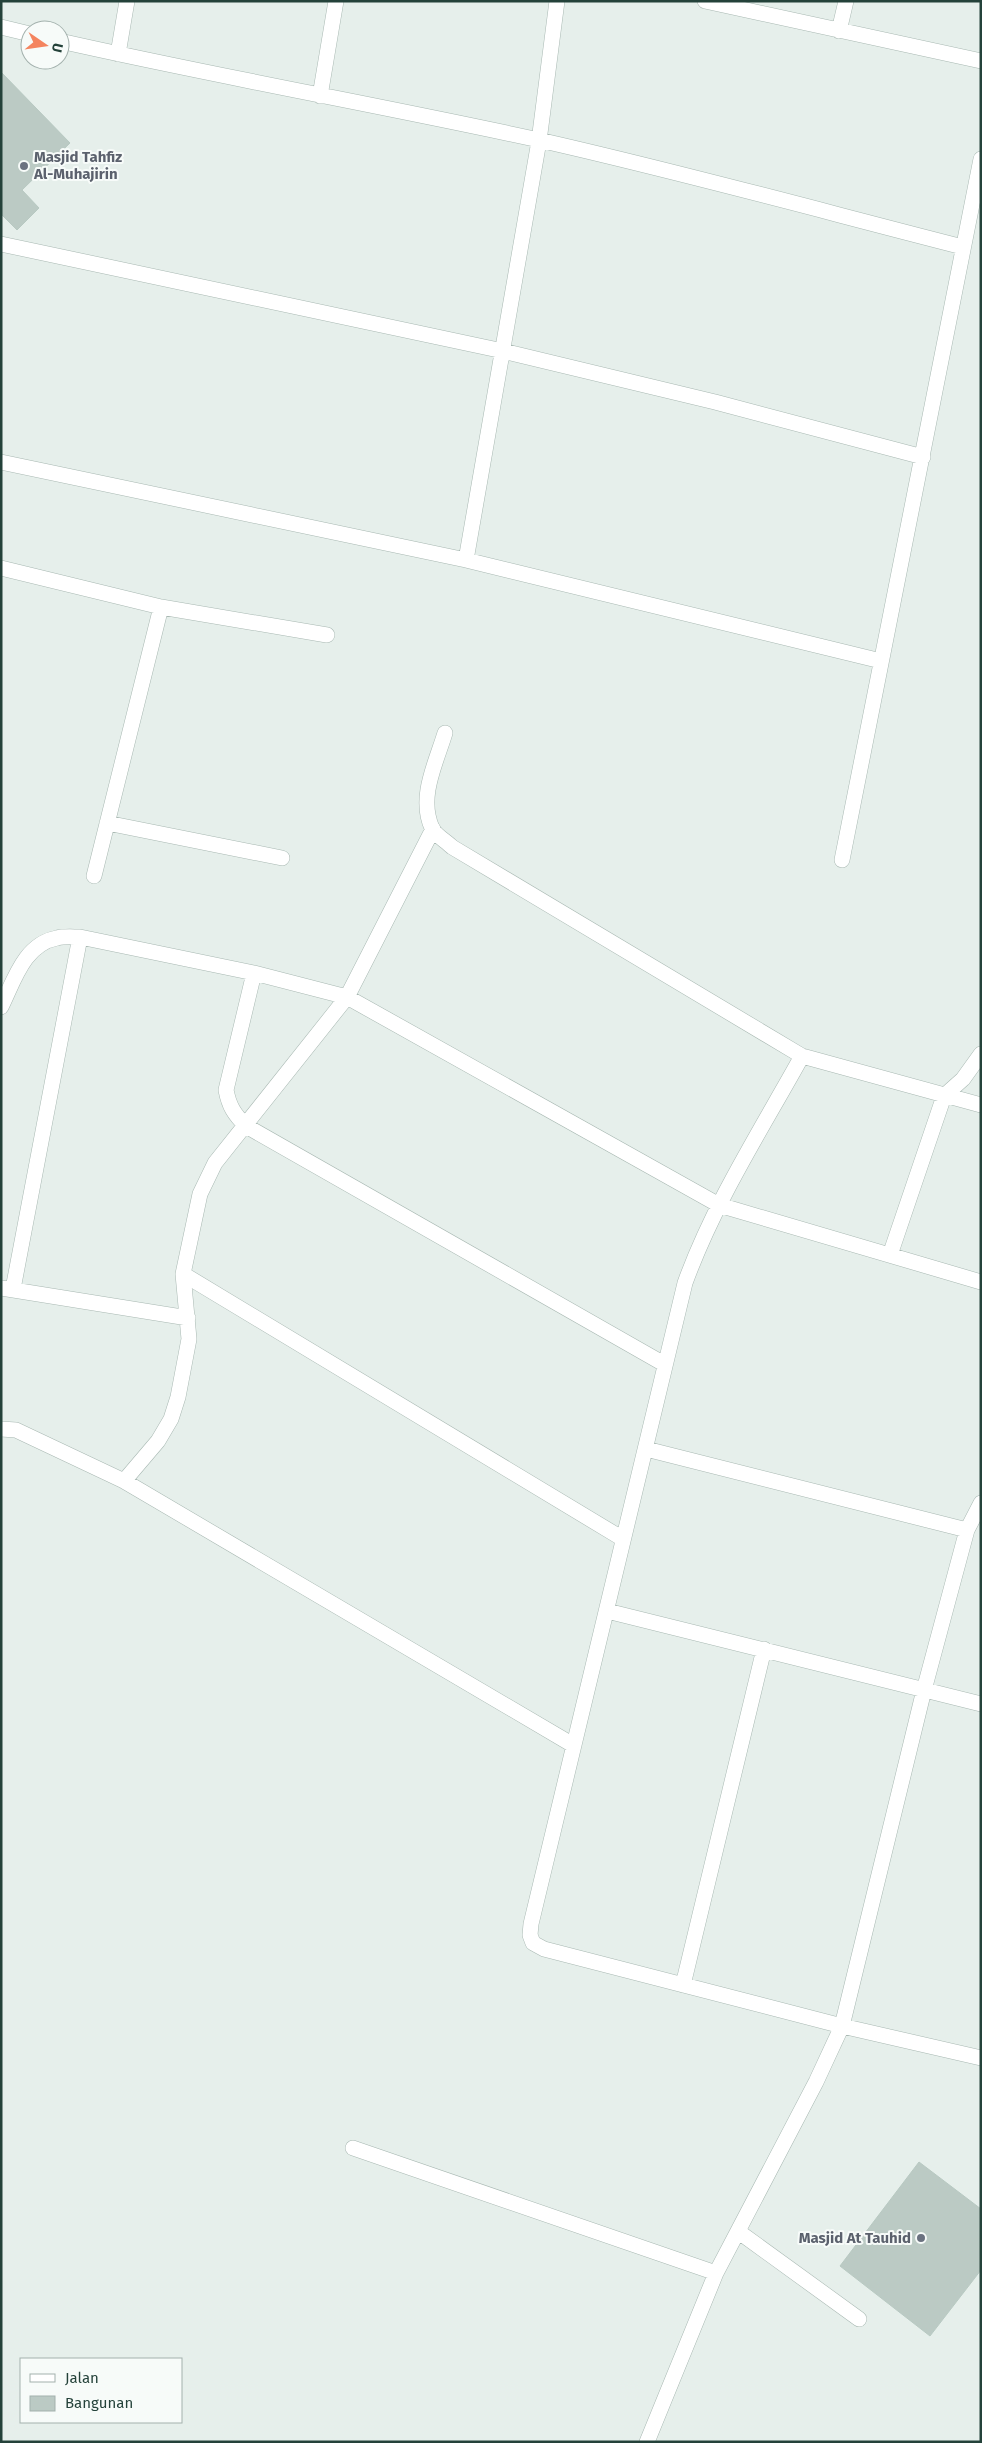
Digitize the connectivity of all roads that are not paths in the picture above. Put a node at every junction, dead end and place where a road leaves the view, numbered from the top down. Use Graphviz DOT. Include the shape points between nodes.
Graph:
graph roads {
  1 [pos="127,1"];
  2 [pos="336,1"];
  3 [pos="557,1"];
  4 [pos="705,1"];
  5 [pos="846,1"];
  6 [pos="1,27"];
  7 [pos="839,31"];
  8 [pos="20,32"];
  9 [pos="70,43"];
  10 [pos="118,54"];
  11 [pos="981,61"];
  12 [pos="320,96"];
  13 [pos="539,140"];
  14 [pos="981,160"];
  15 [pos="1,244"];
  16 [pos="963,247"];
  17 [pos="503,351"];
  18 [pos="923,456"];
  19 [pos="1,462"];
  20 [pos="466,560"];
  21 [pos="1,568"];
  22 [pos="161,607"];
  23 [pos="327,634"];
  24 [pos="882,661"];
  25 [pos="445,733"];
  26 [pos="107,824"];
  27 [pos="432,829"];
  28 [pos="282,858"];
  29 [pos="842,860"];
  30 [pos="94,876"];
  31 [pos="80,937"];
  32 [pos="254,972"];
  33 [pos="347,997"];
  34 [pos="1,1007"];
  35 [pos="981,1054"];
  36 [pos="802,1056"];
  37 [pos="944,1096"];
  38 [pos="981,1105"];
  39 [pos="246,1126"];
  40 [pos="719,1205"];
  41 [pos="890,1255"];
  42 [pos="183,1274"];
  43 [pos="981,1282"];
  44 [pos="7,1288"];
  45 [pos="188,1318"];
  46 [pos="664,1364"];
  47 [pos="1,1429"];
  48 [pos="646,1449"];
  49 [pos="124,1481"];
  50 [pos="981,1503"];
  51 [pos="967,1530"];
  52 [pos="623,1539"];
  53 [pos="607,1611"];
  54 [pos="764,1650"];
  55 [pos="924,1690"];
  56 [pos="981,1704"];
  57 [pos="573,1745"];
  58 [pos="683,1984"];
  59 [pos="842,2026"];
  60 [pos="981,2058"];
  61 [pos="353,2148"];
  62 [pos="739,2232"];
  63 [pos="716,2273"];
  64 [pos="859,2320"];
  65 [pos="647,2442"];
  1 -- 10 [label="street"];
  2 -- 12 [label="street"];
  3 -- 13 [label="street"];
  4 -- 7 [label="street"];
  5 -- 7 [label="street"];
  6 -- 8 [label="street"];
  7 -- 11 [label="street"];
  9 -- 10 [label="street"];
  10 -- 12 [label="street"];
  12 -- 13 [label="street"];
  13 -- 16 [label="street"];
  13 -- 17 [label="street"];
  14 -- 16 [label="street"];
  15 -- 17 [label="street"];
  16 -- 18 [label="street"];
  17 -- 18 [label="street"];
  17 -- 20 [label="street"];
  18 -- 24 [label="street"];
  19 -- 20 [label="street"];
  20 -- 24 [label="street"];
  21 -- 22 [label="street"];
  22 -- 23 [label="street"];
  22 -- 26 [label="street"];
  24 -- 29 [label="street"];
  25 -- 27 [label="street" via="428,787 426,806"];
  26 -- 28 [label="street"];
  26 -- 30 [label="street"];
  27 -- 33 [label="street"];
  27 -- 36 [label="street" via="452,847"];
  31 -- 32 [label="street"];
  31 -- 34 [label="street" via="56,938 36,946 22,963"];
  31 -- 44 [label="street"];
  32 -- 33 [label="street"];
  32 -- 39 [label="street" via="226,1090 229,1105"];
  33 -- 39 [label="street"];
  33 -- 40 [label="street"];
  35 -- 37 [label="street" via="963,1079"];
  36 -- 37 [label="street"];
  36 -- 40 [label="street"];
  37 -- 38 [label="street"];
  37 -- 41 [label="street"];
  39 -- 42 [label="street" via="215,1163 200,1194"];
  39 -- 46 [label="street"];
  40 -- 41 [label="street"];
  40 -- 46 [label="street" via="700,1242 685,1283"];
  41 -- 43 [label="street"];
  42 -- 45 [label="street"];
  42 -- 52 [label="street"];
  44 -- 45 [label="street"];
  45 -- 49 [label="street" via="189,1339 171,1419 158,1441"];
  46 -- 48 [label="street"];
  47 -- 49 [label="street" via="16,1430"];
  48 -- 51 [label="street"];
  48 -- 52 [label="street"];
  49 -- 57 [label="street"];
  50 -- 51 [label="street"];
  51 -- 55 [label="street"];
  52 -- 53 [label="street"];
  53 -- 54 [label="street"];
  53 -- 57 [label="street"];
  54 -- 55 [label="street"];
  54 -- 58 [label="street"];
  55 -- 56 [label="street"];
  55 -- 59 [label="street"];
  57 -- 58 [label="street" via="531,1924 533,1943 544,1949"];
  58 -- 59 [label="street"];
  59 -- 60 [label="street"];
  59 -- 62 [label="street"];
  61 -- 63 [label="street"];
  62 -- 63 [label="street"];
  62 -- 64 [label="street"];
  63 -- 65 [label="street"];
}
